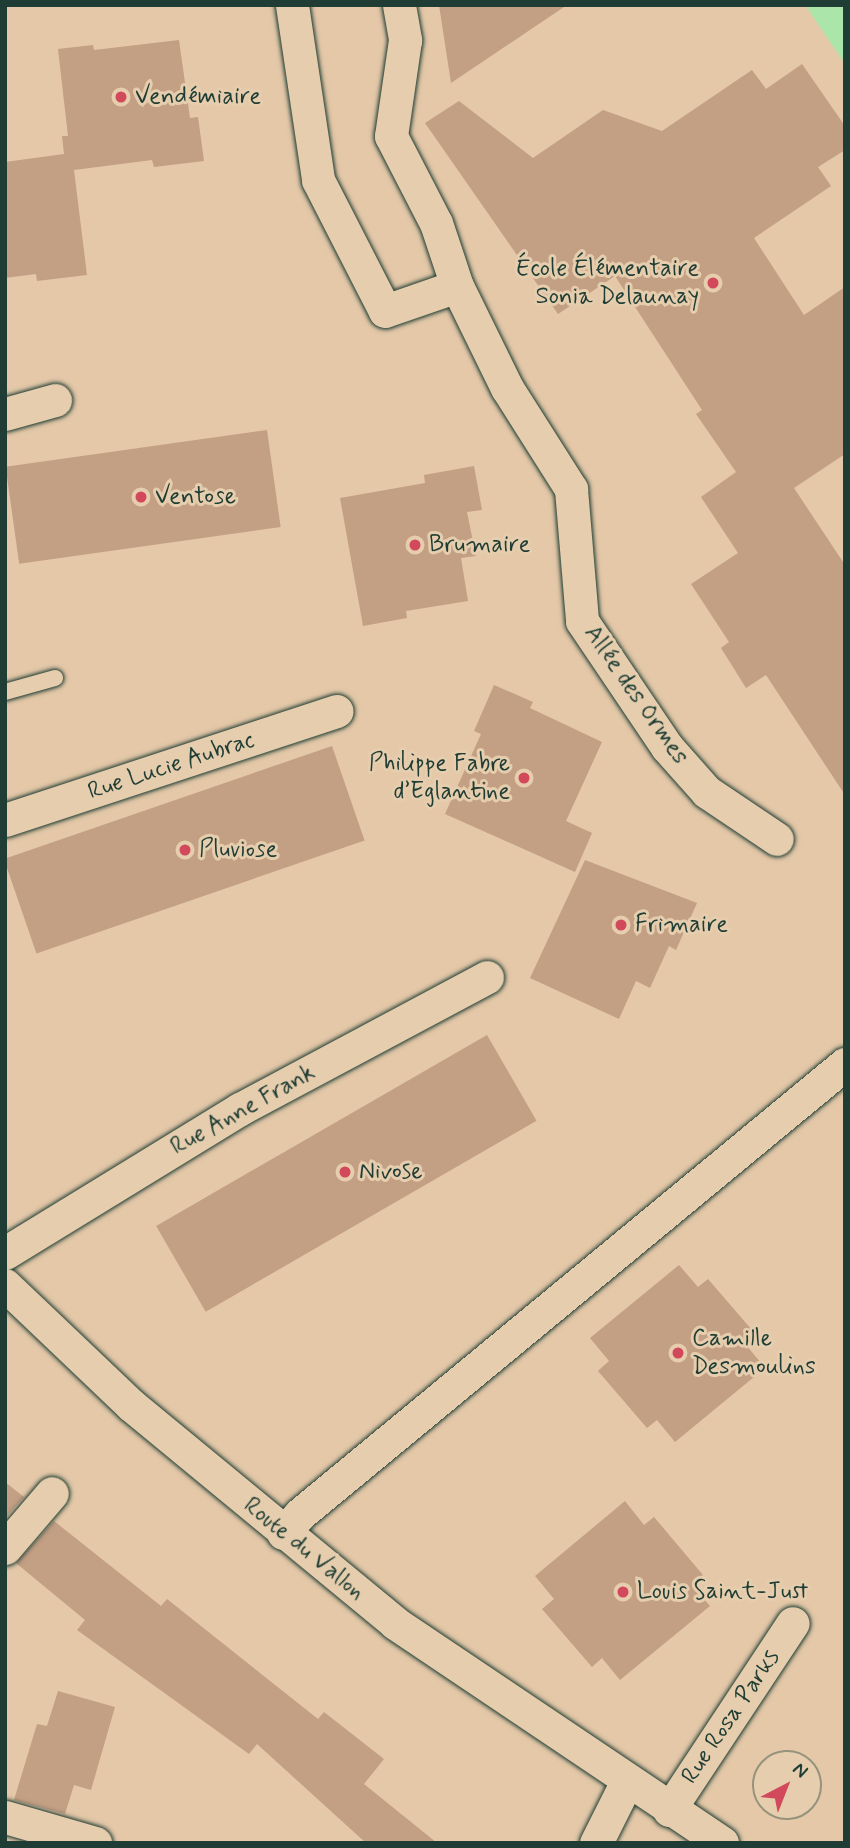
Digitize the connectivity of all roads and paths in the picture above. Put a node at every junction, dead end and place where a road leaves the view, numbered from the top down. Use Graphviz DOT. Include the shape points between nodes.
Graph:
graph roads {
  1 [pos="292,5"];
  2 [pos="398,5"];
  3 [pos="457,286"];
  4 [pos="55,400"];
  5 [pos="5,414"];
  6 [pos="55,677"];
  7 [pos="5,692"];
  8 [pos="337,711"];
  9 [pos="5,820"];
  10 [pos="778,839"];
  11 [pos="487,976"];
  12 [pos="845,1064"];
  13 [pos="5,1253"];
  14 [pos="5,1285"];
  15 [pos="52,1493"];
  16 [pos="283,1533"];
  17 [pos="5,1548"];
  18 [pos="793,1623"];
  19 [pos="627,1781"];
  20 [pos="669,1810"];
  21 [pos="5,1817"];
  22 [pos="95,1843"];
  23 [pos="596,1843"];
  24 [pos="722,1843"];
  1 -- 3 [label="street" via="318,180 385,311"];
  2 -- 3 [label="street, Allée des Ormes" via="405,40 391,136 436,223"];
  3 -- 10 [label="street, Allée des Ormes" via="507,388 571,489 582,621 667,747 707,792"];
  4 -- 5 [label="street"];
  6 -- 7 [label="lane"];
  8 -- 9 [label="street, Rue Lucie Aubrac"];
  11 -- 13 [label="street, Rue Anne Frank" via="240,1109"];
  12 -- 16 [label="street" via="300,1514"];
  14 -- 16 [label="street, Route du Vallon" via="131,1405"];
  15 -- 17 [label="street"];
  16 -- 19 [label="street, Route du Vallon" via="395,1623"];
  18 -- 20 [label="street, Rue Rosa Parks"];
  19 -- 20 [label="street, Route du Vallon"];
  19 -- 23 [label="street"];
  20 -- 24 [label="street, Route du Vallon"];
  21 -- 22 [label="street"];
}
